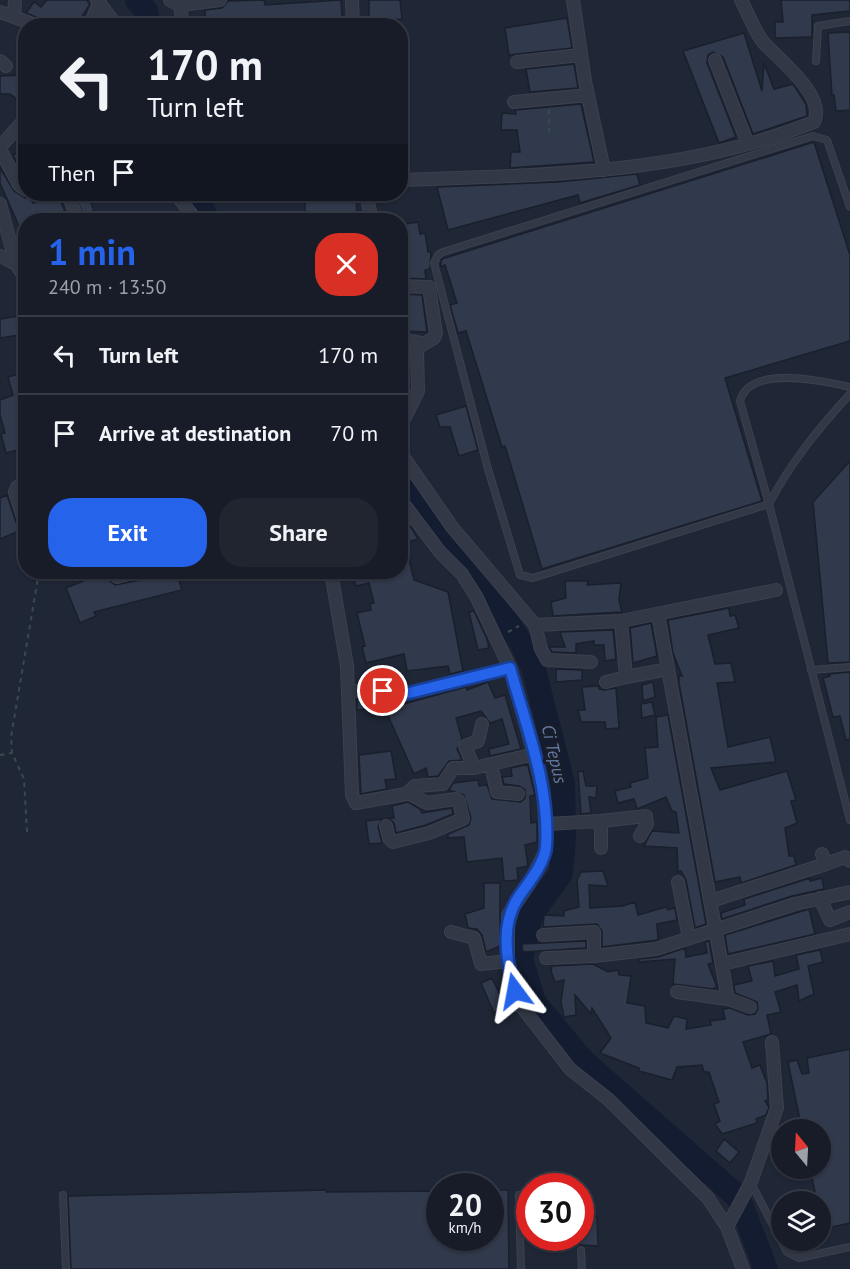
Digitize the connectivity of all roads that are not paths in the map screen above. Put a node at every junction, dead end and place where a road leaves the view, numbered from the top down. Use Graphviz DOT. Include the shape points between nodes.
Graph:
graph roads {
  1 [pos="15,0"];
  2 [pos="99,0"];
  3 [pos="220,0"];
  4 [pos="352,0"];
  5 [pos="573,0"];
  6 [pos="741,0"];
  7 [pos="175,2"];
  8 [pos="0,12"];
  9 [pos="14,17"];
  10 [pos="18,18"];
  11 [pos="93,18"];
  12 [pos="111,18"];
  13 [pos="180,18"];
  14 [pos="353,18"];
  15 [pos="850,21"];
  16 [pos="580,54"];
  17 [pos="715,60"];
  18 [pos="816,61"];
  19 [pos="517,62"];
  20 [pos="588,95"];
  21 [pos="514,102"];
  22 [pos="18,127"];
  23 [pos="748,144"];
  24 [pos="0,148"];
  25 [pos="604,170"];
  26 [pos="408,180"];
  27 [pos="18,182"];
  28 [pos="181,201"];
  29 [pos="850,207"];
  30 [pos="1,209"];
  31 [pos="191,213"];
  32 [pos="1,256"];
  33 [pos="16,264"];
  34 [pos="18,267"];
  35 [pos="408,287"];
  36 [pos="408,341"];
  37 [pos="421,344"];
  38 [pos="850,387"];
  39 [pos="850,394"];
  40 [pos="408,411"];
  41 [pos="408,464"];
  42 [pos="18,487"];
  43 [pos="18,502"];
  44 [pos="769,504"];
  45 [pos="408,510"];
  46 [pos="332,579"];
  47 [pos="776,590"];
  48 [pos="658,614"];
  49 [pos="621,621"];
  50 [pos="529,624"];
  51 [pos="591,662"];
  52 [pos="850,667"];
  53 [pos="510,668"];
  54 [pos="668,669"];
  55 [pos="811,670"];
  56 [pos="626,677"];
  57 [pos="606,682"];
  58 [pos="348,691"];
  59 [pos="482,724"];
  60 [pos="534,754"];
  61 [pos="491,765"];
  62 [pos="474,768"];
  63 [pos="408,793"];
  64 [pos="518,794"];
  65 [pos="850,820"];
  66 [pos="601,821"];
  67 [pos="550,823"];
  68 [pos="386,826"];
  69 [pos="640,836"];
  70 [pos="601,848"];
  71 [pos="850,861"];
  72 [pos="678,882"];
  73 [pos="850,892"];
  74 [pos="820,898"];
  75 [pos="711,901"];
  76 [pos="850,912"];
  77 [pos="714,928"];
  78 [pos="451,932"];
  79 [pos="850,934"];
  80 [pos="543,936"];
  81 [pos="689,938"];
  82 [pos="594,956"];
  83 [pos="546,958"];
  84 [pos="508,961"];
  85 [pos="722,964"];
  86 [pos="677,992"];
  87 [pos="728,999"];
  88 [pos="750,1007"];
  89 [pos="772,1042"];
  90 [pos="751,1182"];
  91 [pos="63,1196"];
  92 [pos="729,1223"];
  93 [pos="850,1247"];
  94 [pos="521,1251"];
  95 [pos="581,1251"];
  96 [pos="66,1269"];
  97 [pos="521,1269"];
  98 [pos="582,1269"];
  99 [pos="743,1269"];
  1 -- 9 [label="street"];
  2 -- 11 [label="street"];
  2 -- 12 [label="street"];
  3 -- 7 [label="street"];
  4 -- 14 [label="street"];
  5 -- 16 [label="street"];
  6 -- 23 [label="street" via="762,40 804,86 817,116 814,122"];
  7 -- 13 [label="street"];
  8 -- 9 [label="street"];
  9 -- 10 [label="street"];
  15 -- 18 [label="lane" via="818,26"];
  16 -- 19 [label="street"];
  16 -- 20 [label="street"];
  17 -- 23 [label="street"];
  20 -- 21 [label="street"];
  20 -- 25 [label="street"];
  22 -- 24 [label="street"];
  23 -- 25 [label="street" via="683,160"];
  24 -- 27 [label="street"];
  25 -- 26 [label="street"];
  28 -- 31 [label="street"];
  29 -- 44 [label="lane" via="826,140 813,136 443,252 435,259 488,469 520,575 533,578"];
  30 -- 33 [label="street"];
  32 -- 33 [label="street"];
  33 -- 34 [label="street"];
  35 -- 37 [label="street" via="430,289 436,336"];
  36 -- 37 [label="street"];
  37 -- 40 [label="street" via="416,353 418,391"];
  38 -- 44 [label="lane" via="800,376 763,382 743,392 740,401"];
  39 -- 44 [label="lane" via="786,471"];
  41 -- 50 [label="street" via="452,527"];
  42 -- 43 [label="street"];
  44 -- 55 [label="lane"];
  45 -- 53 [label="street" via="467,581"];
  46 -- 58 [label="street"];
  47 -- 48 [label="street"];
  48 -- 49 [label="street"];
  48 -- 54 [label="street"];
  49 -- 50 [label="street"];
  49 -- 56 [label="street"];
  50 -- 51 [label="street" via="547,660"];
  52 -- 55 [label="lane"];
  53 -- 58 [label="street" via="405,694 400,690"];
  53 -- 60 [label="street"];
  54 -- 56 [label="street"];
  54 -- 75 [label="street"];
  55 -- 65 [label="lane"];
  56 -- 57 [label="street"];
  58 -- 63 [label="street" via="354,801 359,805"];
  59 -- 62 [label="street" via="478,741 465,746"];
  60 -- 61 [label="street"];
  60 -- 67 [label="street"];
  61 -- 62 [label="street"];
  61 -- 64 [label="street" via="497,792"];
  62 -- 63 [label="street" via="453,768 443,784 414,786"];
  63 -- 68 [label="street" via="427,803 456,799 463,819 393,842"];
  66 -- 67 [label="street"];
  66 -- 69 [label="street" via="646,816 647,824"];
  66 -- 70 [label="street"];
  67 -- 84 [label="street" via="546,850 530,884 508,915"];
  71 -- 75 [label="street" via="845,857 824,859"];
  72 -- 81 [label="street"];
  73 -- 74 [label="street"];
  74 -- 76 [label="street" via="830,920"];
  74 -- 77 [label="street"];
  75 -- 77 [label="street"];
  77 -- 81 [label="street"];
  77 -- 85 [label="street"];
  78 -- 84 [label="street" via="474,938 481,964"];
  79 -- 85 [label="street"];
  80 -- 82 [label="street" via="594,932"];
  81 -- 82 [label="street" via="656,949"];
  82 -- 83 [label="street"];
  84 -- 92 [label="street" via="519,1003 570,1070 608,1100"];
  85 -- 87 [label="street"];
  86 -- 87 [label="street"];
  87 -- 88 [label="street"];
  89 -- 90 [label="street" via="777,1108"];
  90 -- 92 [label="street"];
  90 -- 93 [label="lane" via="792,1256 799,1258"];
  91 -- 96 [label="lane"];
  92 -- 99 [label="street"];
  94 -- 97 [label="lane"];
  95 -- 98 [label="lane"];
}
